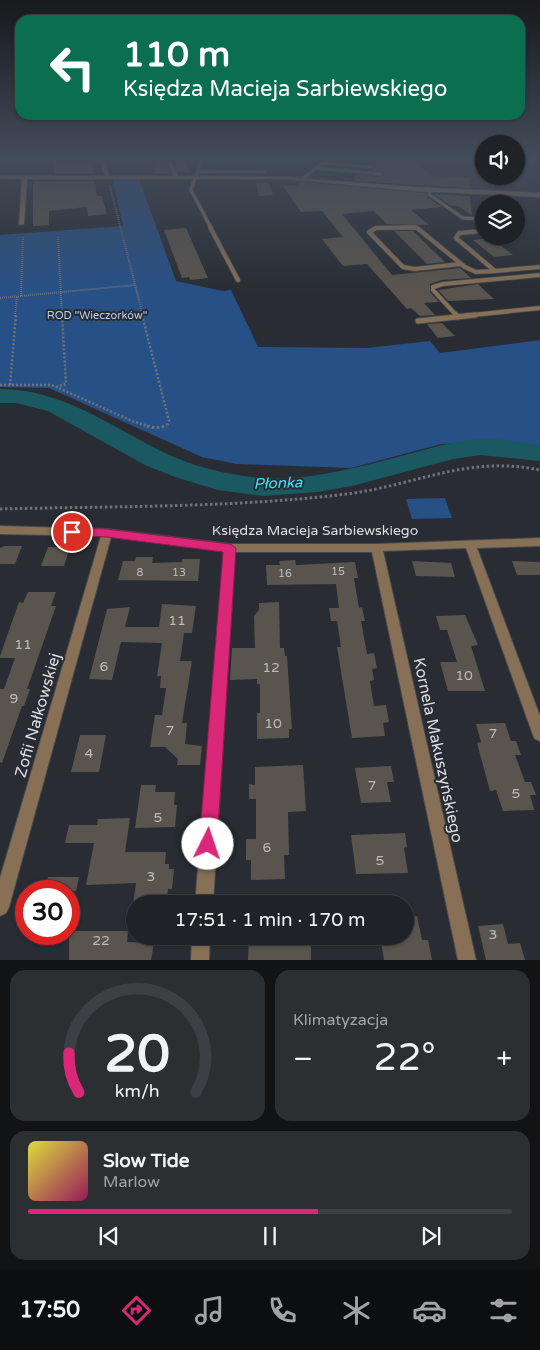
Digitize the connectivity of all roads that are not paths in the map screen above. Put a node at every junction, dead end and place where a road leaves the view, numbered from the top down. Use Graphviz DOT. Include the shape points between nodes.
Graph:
graph roads {
  1 [pos="22,202"];
  2 [pos="197,202"];
  3 [pos="440,202"];
  4 [pos="475,218"];
  5 [pos="20,224"];
  6 [pos="475,232"];
  7 [pos="461,264"];
  8 [pos="540,267"];
  9 [pos="495,271"];
  10 [pos="540,275"];
  11 [pos="238,280"];
  12 [pos="540,308"];
  13 [pos="458,317"];
  14 [pos="418,322"];
  15 [pos="0,530"];
  16 [pos="107,533"];
  17 [pos="540,542"];
  18 [pos="470,544"];
  19 [pos="230,548"];
  20 [pos="377,548"];
  21 [pos="540,735"];
  22 [pos="205,895"];
  23 [pos="0,907"];
  24 [pos="201,945"];
  25 [pos="200,960"];
  26 [pos="467,960"];
  1 -- 5 [label="street"];
  2 -- 11 [label="lane"];
  3 -- 4 [label="lane" via="463,218"];
  6 -- 9 [label="lane" via="458,233 456,238"];
  7 -- 7 [label="lane" via="416,226 376,228 369,232 403,267 415,269"];
  7 -- 9 [label="lane" via="476,272"];
  8 -- 9 [label="lane"];
  10 -- 13 [label="lane" via="433,287 432,290"];
  12 -- 13 [label="lane"];
  13 -- 14 [label="lane"];
  15 -- 16 [label="street, Księdza Macieja Sarbiewskiego"];
  16 -- 19 [label="street, Księdza Macieja Sarbiewskiego"];
  16 -- 23 [label="street, Zofii Nałkowskiej"];
  17 -- 18 [label="street, Księdza Macieja Sarbiewskiego"];
  18 -- 20 [label="street, Księdza Macieja Sarbiewskiego"];
  18 -- 21 [label="street"];
  19 -- 20 [label="street, Księdza Macieja Sarbiewskiego"];
  19 -- 22 [label="street"];
  20 -- 26 [label="street, Kornela Makuszyńskiego"];
  24 -- 25 [label="street"];
}
